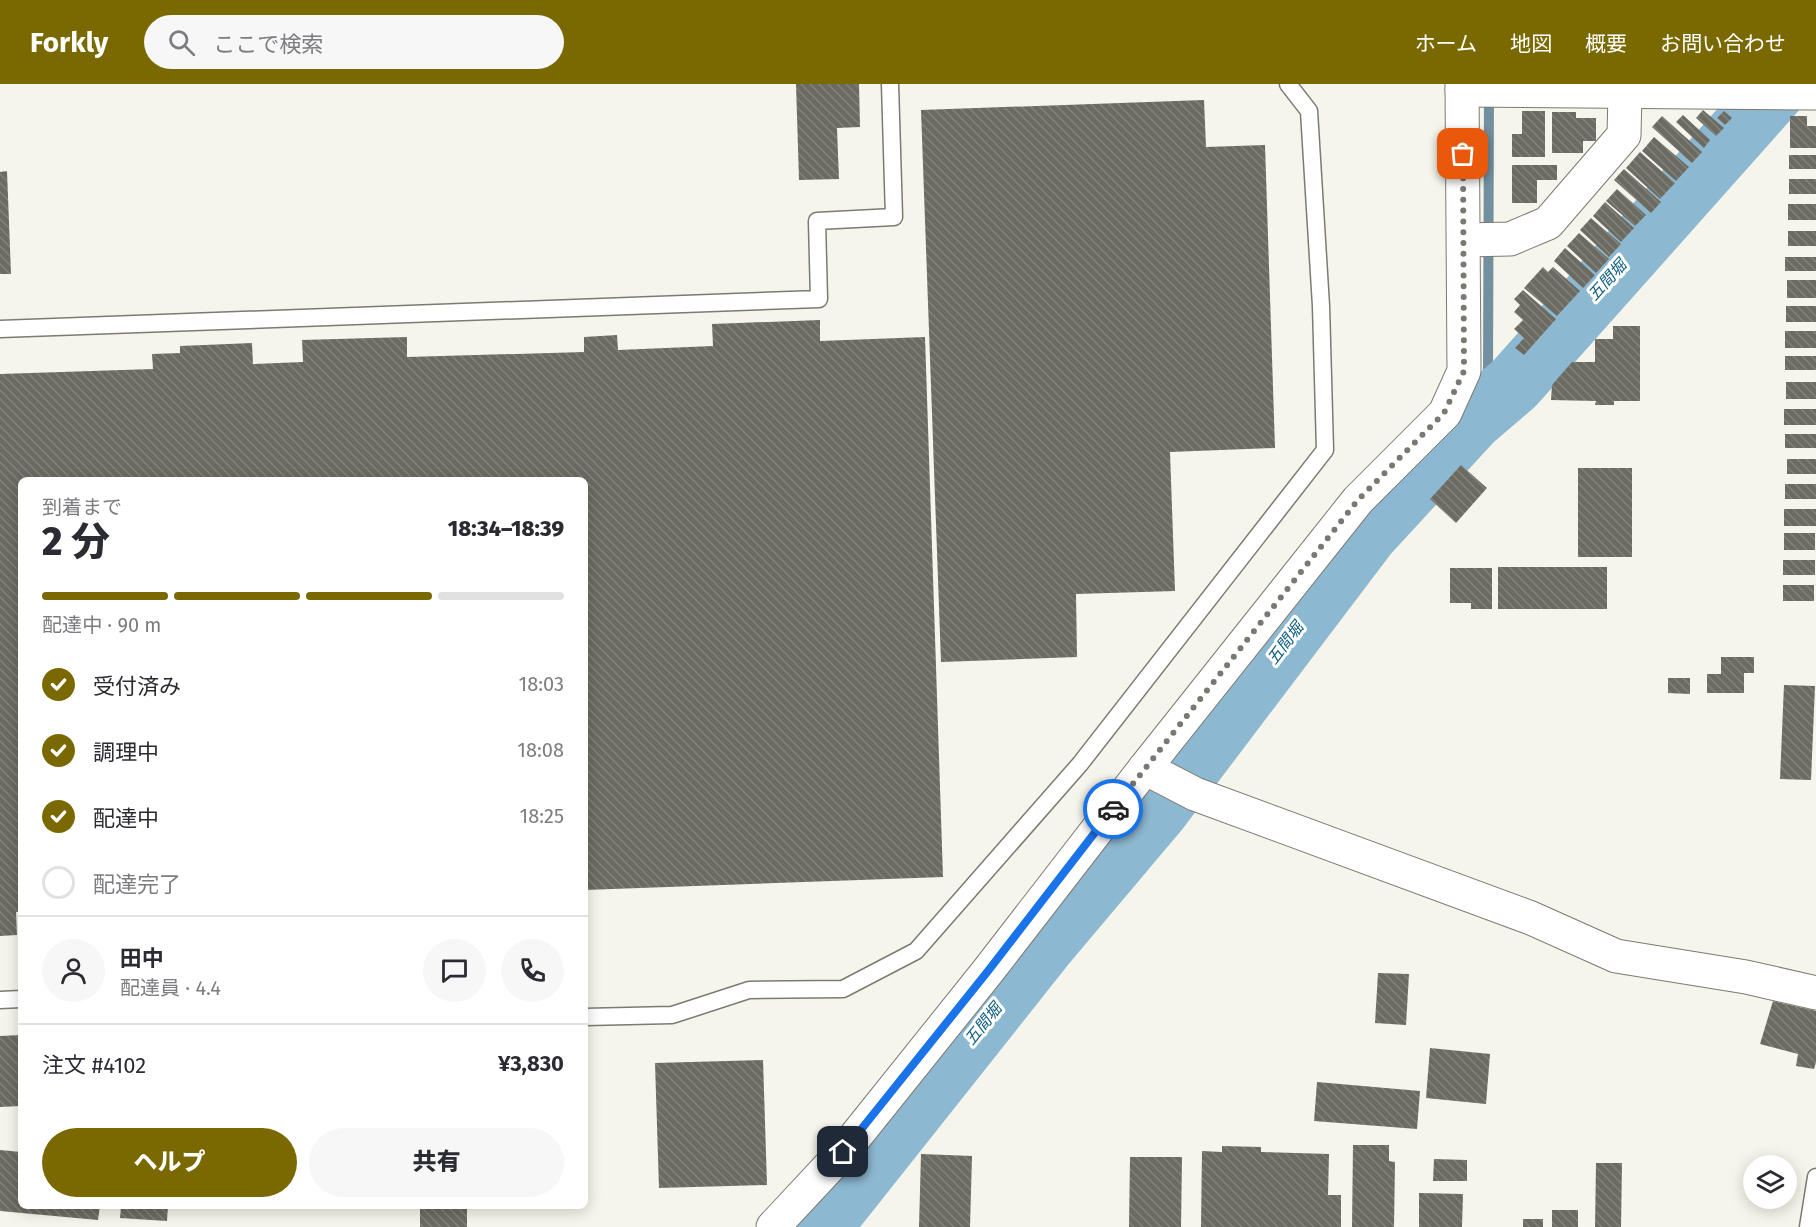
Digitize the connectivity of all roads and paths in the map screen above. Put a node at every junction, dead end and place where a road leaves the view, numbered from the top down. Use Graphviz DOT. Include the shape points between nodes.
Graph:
graph roads {
  1 [pos="890,84"];
  2 [pos="1288,84"];
  3 [pos="1466,88"];
  4 [pos="1795,91"];
  5 [pos="1625,93"];
  6 [pos="1471,240"];
  7 [pos="0,329"];
  8 [pos="1154,773"];
  9 [pos="1816,993"];
  10 [pos="18,999"];
  11 [pos="0,1000"];
  12 [pos="588,1017"];
  13 [pos="1816,1177"];
  14 [pos="772,1227"];
  15 [pos="1808,1227"];
  1 -- 7 [label="lane" via="894,217 817,221 819,299"];
  2 -- 12 [label="lane" via="1309,111 1325,450 1080,764 916,951 843,989 749,990 672,1015"];
  3 -- 5 [label="street"];
  3 -- 6 [label="street"];
  4 -- 5 [label="street"];
  5 -- 6 [label="street" via="1624,135 1548,223 1510,239"];
  6 -- 8 [label="street" via="1464,371 1444,413 1358,500"];
  8 -- 9 [label="street" via="1195,794 1531,918 1616,956"];
  8 -- 14 [label="street" via="843,1152"];
  10 -- 11 [label="lane"];
  13 -- 15 [label="lane"];
}
